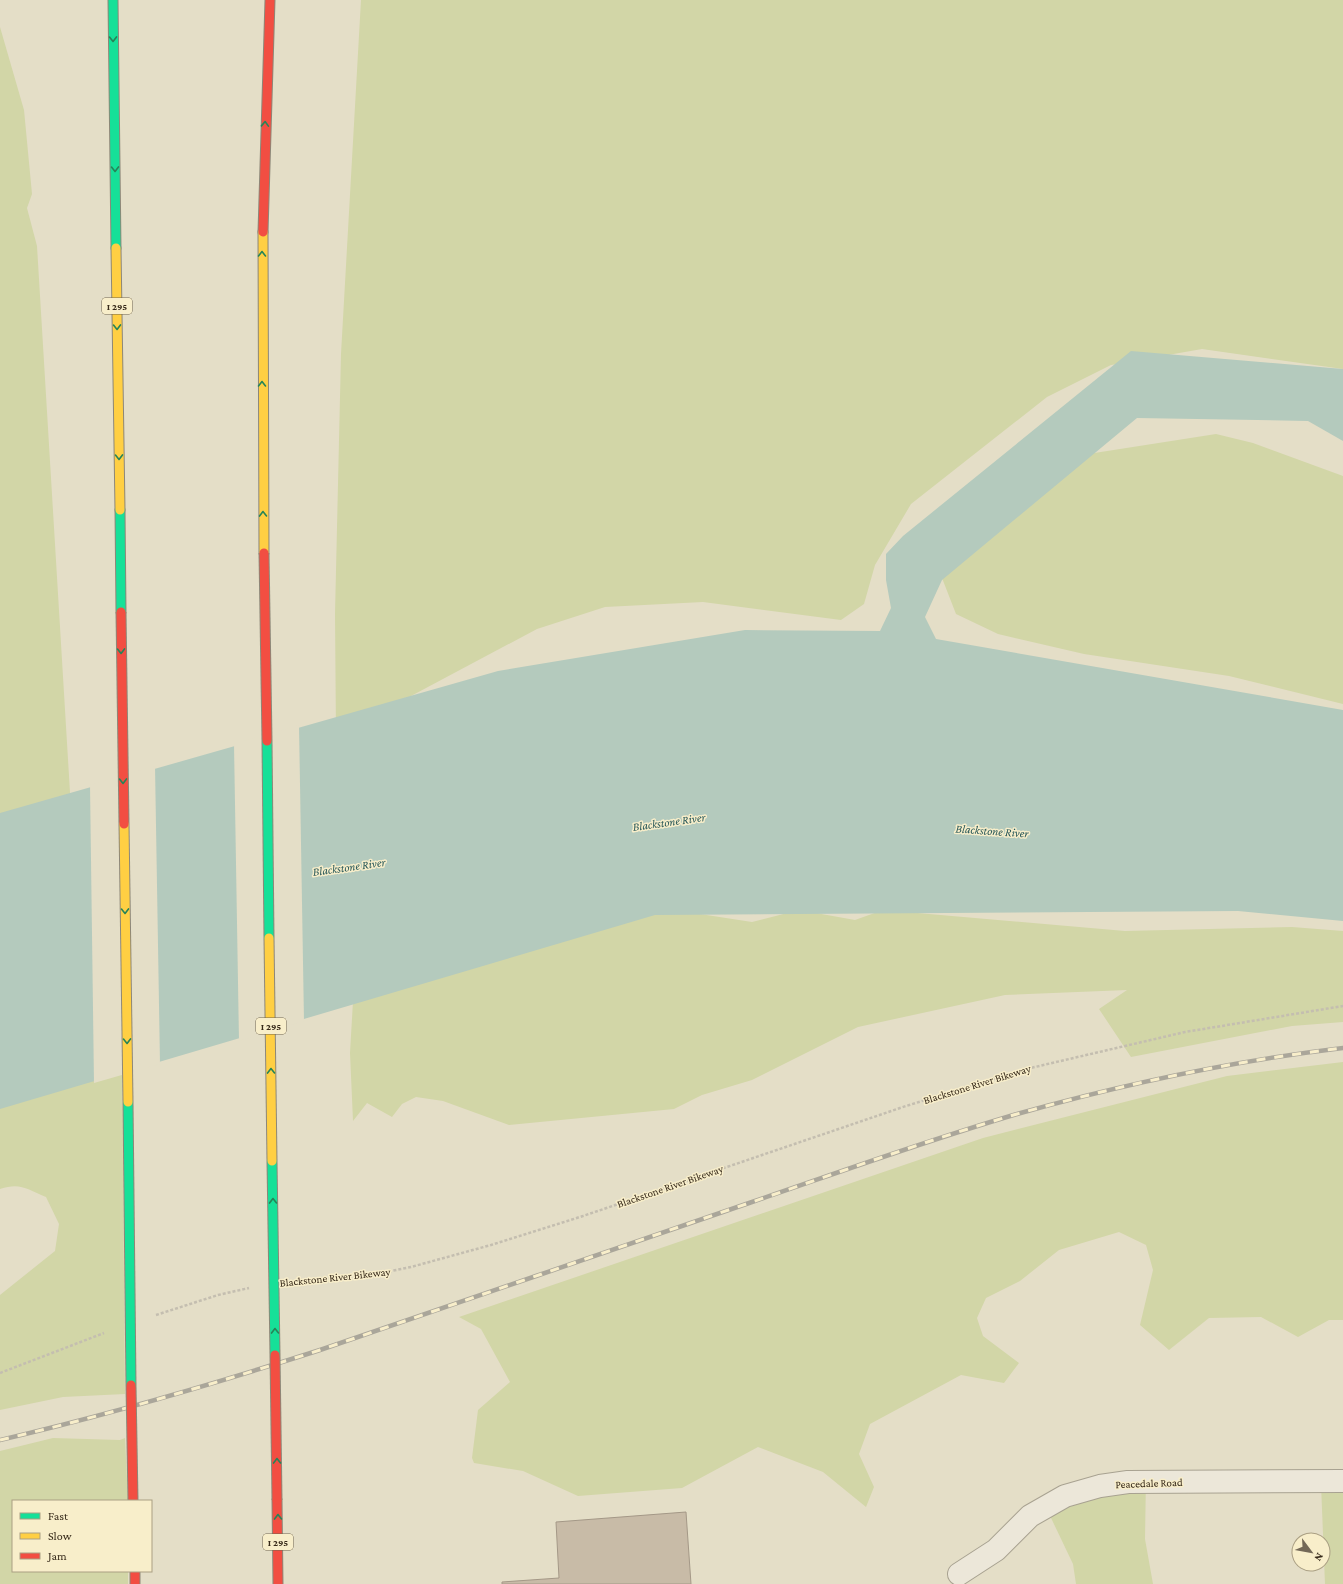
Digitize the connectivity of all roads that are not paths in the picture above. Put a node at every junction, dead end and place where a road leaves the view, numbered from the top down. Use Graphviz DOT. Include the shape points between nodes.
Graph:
graph roads {
  1 [pos="113,0"];
  2 [pos="270,0"];
  3 [pos="1343,1481"];
  4 [pos="134,1500"];
  5 [pos="134,1572"];
  6 [pos="959,1574"];
  7 [pos="135,1584"];
  8 [pos="278,1584"];
  1 -- 4 [label="highway, I 295, one-way, bridge"];
  8 -- 2 [label="highway, I 295, one-way, bridge" via="262,440 262,248"];
  3 -- 6 [label="street, Peacedale Road" via="1128,1482 1100,1486 1065,1496 1030,1516 996,1550"];
  5 -- 7 [label="highway"];
}
